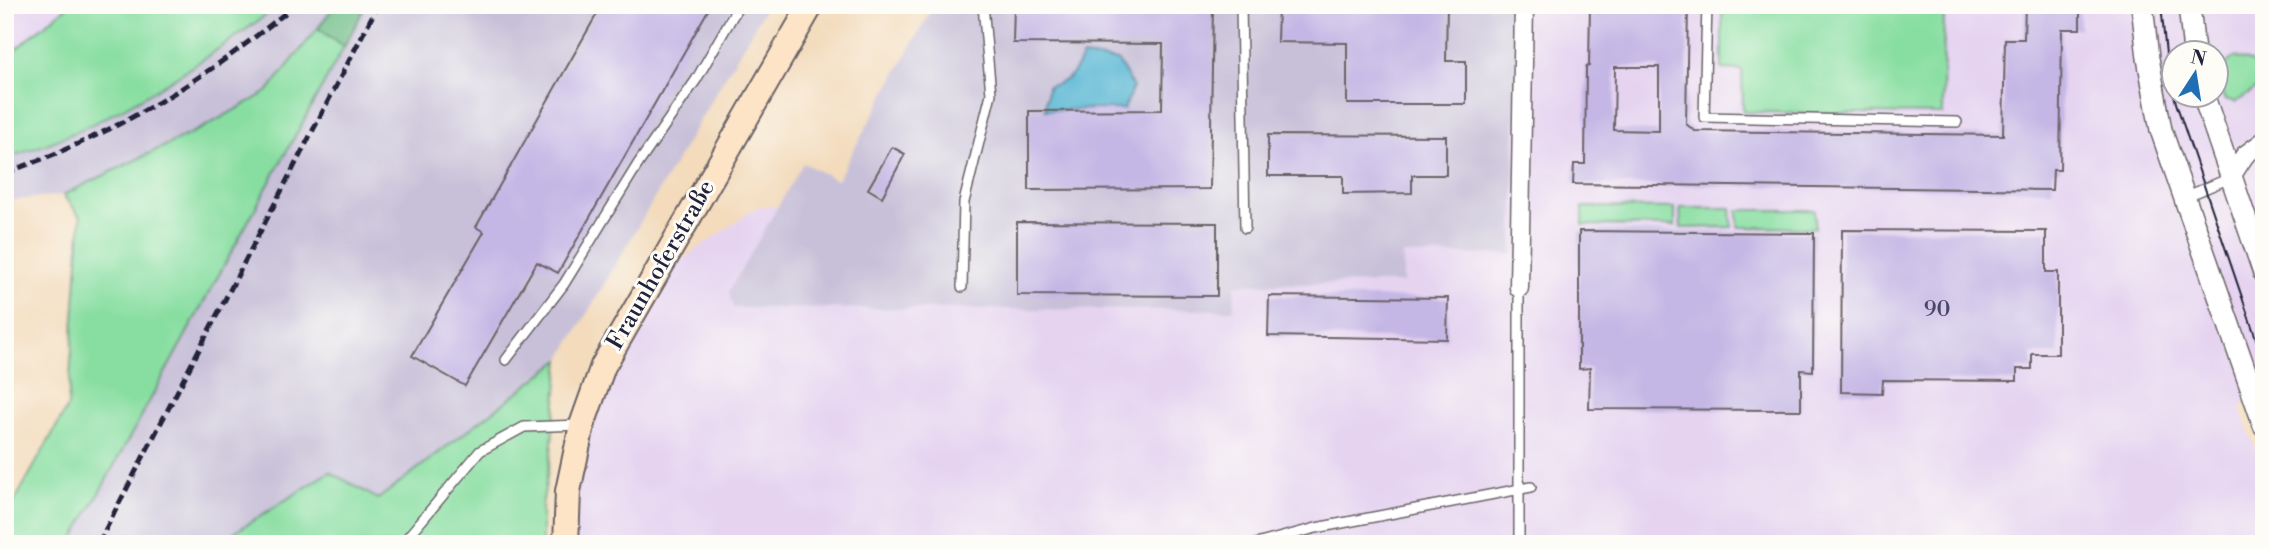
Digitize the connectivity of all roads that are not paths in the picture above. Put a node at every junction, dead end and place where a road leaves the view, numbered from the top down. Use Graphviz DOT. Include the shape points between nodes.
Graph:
graph roads {
  1 [pos="739,5"];
  2 [pos="811,5"];
  3 [pos="983,5"];
  4 [pos="1241,5"];
  5 [pos="1524,5"];
  6 [pos="1707,5"];
  7 [pos="2142,5"];
  8 [pos="2189,5"];
  9 [pos="2193,38"];
  10 [pos="2208,108"];
  11 [pos="1956,122"];
  12 [pos="2264,141"];
  13 [pos="2230,178"];
  14 [pos="2185,197"];
  15 [pos="1245,228"];
  16 [pos="2264,273"];
  17 [pos="962,287"];
  18 [pos="1519,288"];
  19 [pos="506,360"];
  20 [pos="582,425"];
  21 [pos="2264,425"];
  22 [pos="1531,487"];
  23 [pos="1517,489"];
  24 [pos="402,544"];
  25 [pos="566,544"];
  26 [pos="1256,544"];
  27 [pos="1519,544"];
  1 -- 19 [label="lane" via="564,284"];
  2 -- 20 [label="main road, Fraunhoferstraße" via="624,327 603,366"];
  3 -- 17 [label="lane" via="991,94 964,202"];
  4 -- 15 [label="lane"];
  5 -- 18 [label="street"];
  6 -- 11 [label="lane" via="1704,117"];
  7 -- 14 [label="street" via="2161,130"];
  8 -- 9 [label="street"];
  10 -- 13 [label="street"];
  12 -- 13 [label="street" via="2245,155"];
  13 -- 14 [label="lane"];
  13 -- 16 [label="street"];
  14 -- 21 [label="street"];
  18 -- 23 [label="lane"];
  20 -- 24 [label="lane" via="524,427 480,451"];
  20 -- 25 [label="main road, Fraunhoferstraße" via="568,491"];
  22 -- 23 [label="lane"];
  23 -- 26 [label="lane"];
  23 -- 27 [label="lane"];
}
